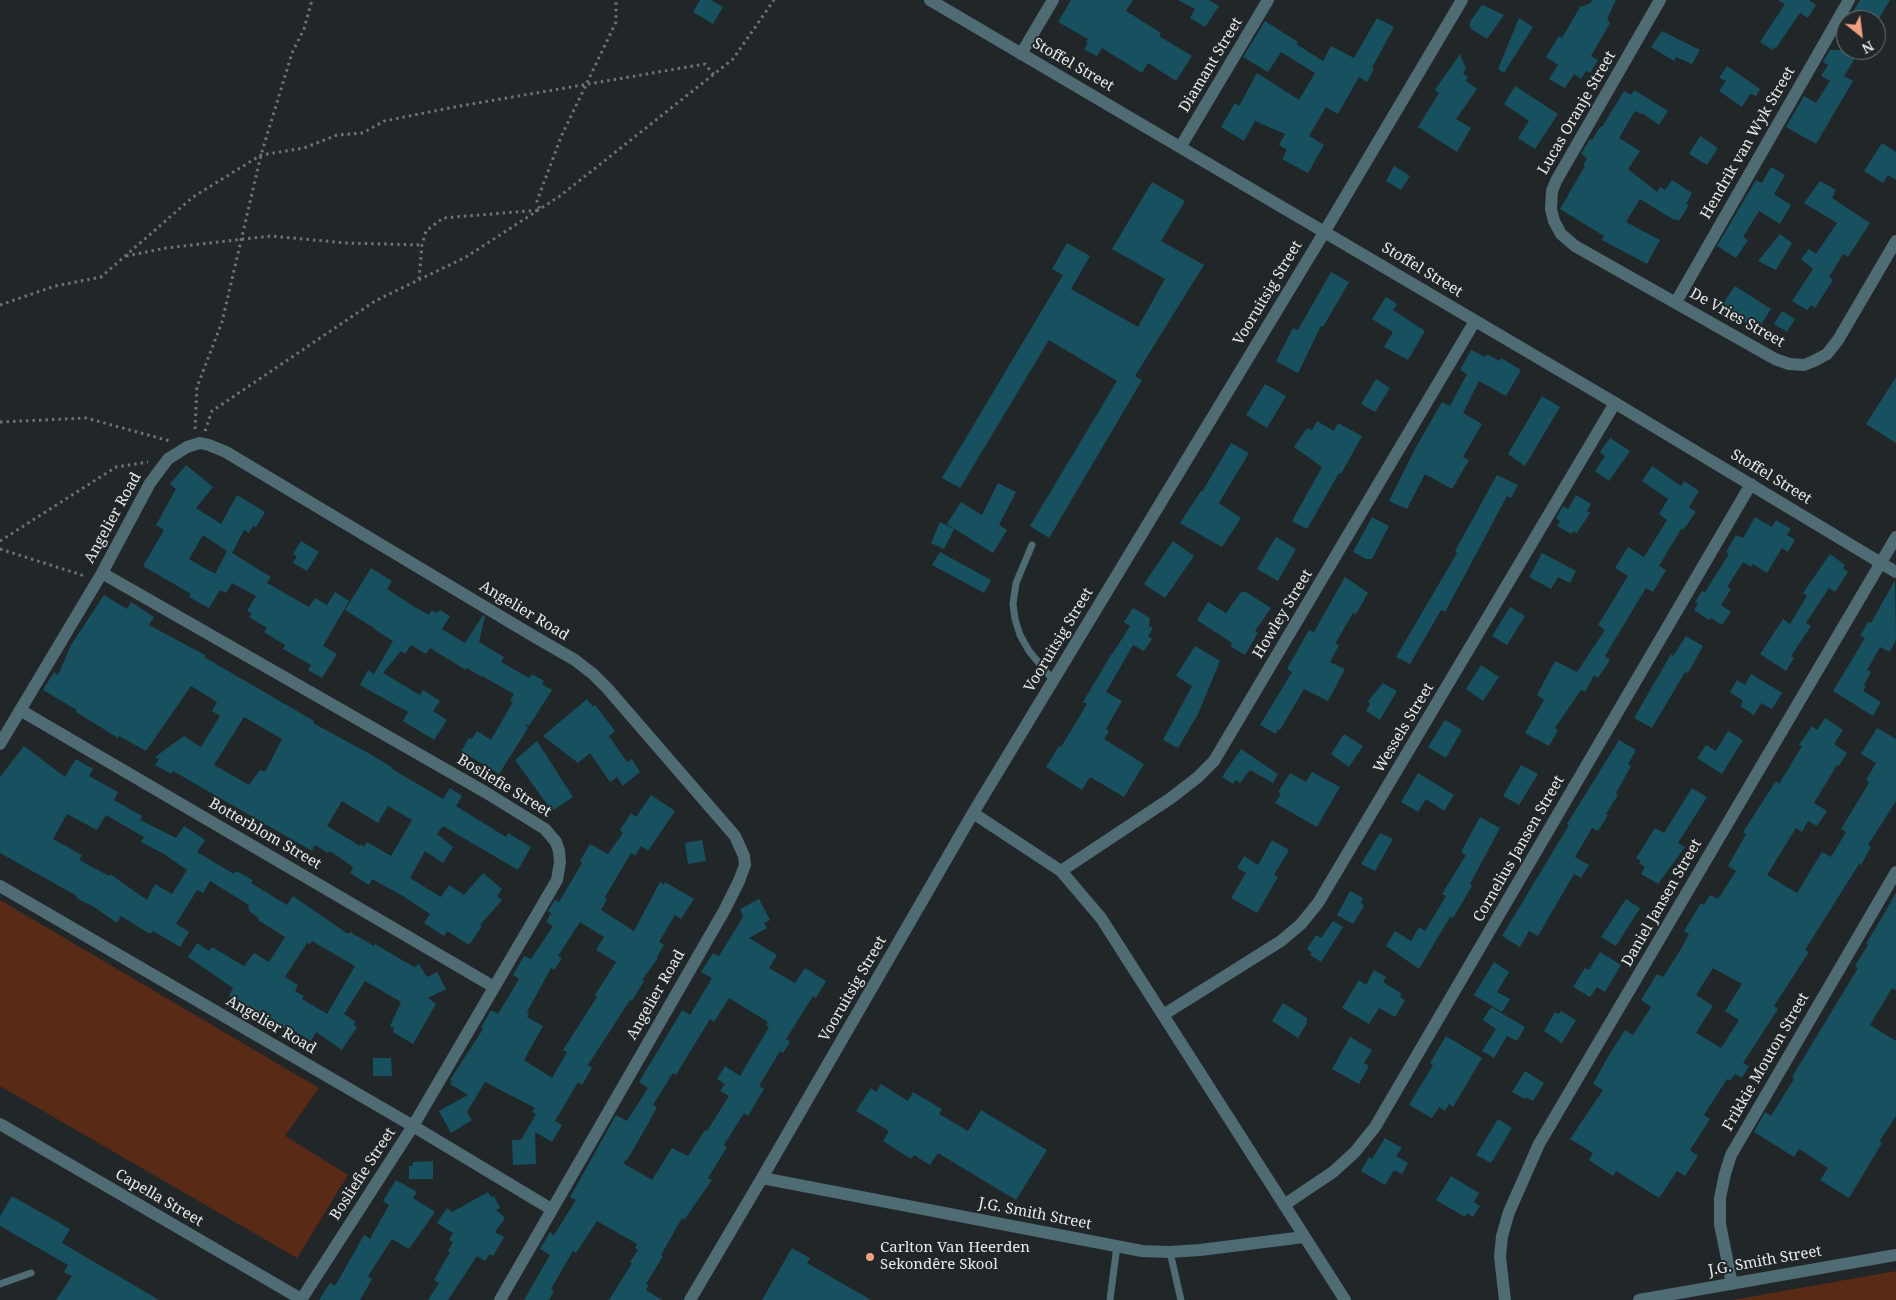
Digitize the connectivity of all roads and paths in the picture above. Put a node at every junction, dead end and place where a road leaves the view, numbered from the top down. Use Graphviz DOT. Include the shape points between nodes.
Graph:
graph roads {
  1 [pos="312,0"];
  2 [pos="616,0"];
  3 [pos="774,0"];
  4 [pos="930,0"];
  5 [pos="1053,0"];
  6 [pos="1268,0"];
  7 [pos="1462,0"];
  8 [pos="1660,0"];
  9 [pos="1849,0"];
  10 [pos="1021,54"];
  11 [pos="714,75"];
  12 [pos="586,84"];
  13 [pos="1181,146"];
  14 [pos="261,155"];
  15 [pos="540,210"];
  16 [pos="1325,231"];
  17 [pos="243,240"];
  18 [pos="1896,241"];
  19 [pos="422,245"];
  20 [pos="124,256"];
  21 [pos="419,279"];
  22 [pos="1676,302"];
  23 [pos="0,305"];
  24 [pos="1475,321"];
  25 [pos="1615,403"];
  26 [pos="0,422"];
  27 [pos="197,444"];
  28 [pos="179,451"];
  29 [pos="168,459"];
  30 [pos="1751,484"];
  31 [pos="1896,537"];
  32 [pos="0,541"];
  33 [pos="1032,545"];
  34 [pos="0,549"];
  35 [pos="1880,562"];
  36 [pos="1896,572"];
  37 [pos="100,576"];
  38 [pos="1053,680"];
  39 [pos="20,710"];
  40 [pos="0,744"];
  41 [pos="973,813"];
  42 [pos="1061,871"];
  43 [pos="1896,872"];
  44 [pos="0,886"];
  45 [pos="494,987"];
  46 [pos="1163,1015"];
  47 [pos="0,1124"];
  48 [pos="413,1126"];
  49 [pos="762,1178"];
  50 [pos="1284,1205"];
  51 [pos="552,1209"];
  52 [pos="1304,1237"];
  53 [pos="1117,1246"];
  54 [pos="1170,1252"];
  55 [pos="1896,1255"];
  56 [pos="31,1273"];
  57 [pos="0,1284"];
  58 [pos="1732,1284"];
  59 [pos="301,1300"];
  60 [pos="500,1300"];
  61 [pos="690,1300"];
  62 [pos="1110,1300"];
  63 [pos="1181,1300"];
  64 [pos="1345,1300"];
  65 [pos="1505,1300"];
  66 [pos="1639,1300"];
  1 -- 14 [label="path"];
  2 -- 12 [label="path" via="616,22"];
  3 -- 11 [label="path" via="733,59"];
  4 -- 10 [label="street, Stoffel Street"];
  5 -- 10 [label="street"];
  6 -- 13 [label="street, Diamant Street"];
  7 -- 16 [label="street, Vooruitsig Street"];
  8 -- 22 [label="street, Lucas Oranje Street" via="1556,181 1551,209 1561,234 1575,246"];
  9 -- 22 [label="street, Hendrik van Wyk Street"];
  10 -- 13 [label="street, Stoffel Street"];
  11 -- 12 [label="path" via="705,64"];
  11 -- 15 [label="path"];
  12 -- 14 [label="path" via="384,121 363,133 337,135 304,148"];
  12 -- 15 [label="path" via="561,137 537,201"];
  13 -- 16 [label="street, Stoffel Street"];
  14 -- 17 [label="path"];
  14 -- 20 [label="path" via="193,197"];
  15 -- 19 [label="path" via="443,218 426,231"];
  15 -- 21 [label="path" via="466,257"];
  16 -- 24 [label="street, Stoffel Street"];
  16 -- 38 [label="street, Vooruitsig Street"];
  17 -- 19 [label="path" via="271,236 346,243"];
  17 -- 20 [label="path"];
  17 -- 27 [label="path" via="222,322 197,387"];
  18 -- 22 [label="street, De Vries Street" via="1838,340 1827,354 1804,365 1775,359"];
  19 -- 21 [label="path"];
  20 -- 23 [label="path" via="101,277 55,286"];
  21 -- 27 [label="path" via="375,301 212,412"];
  24 -- 25 [label="street, Stoffel Street"];
  24 -- 42 [label="street, Howley Street" via="1214,761 1172,798"];
  25 -- 30 [label="street, Stoffel Street"];
  25 -- 46 [label="street, Wessels Street" via="1318,903 1281,941"];
  26 -- 28 [label="path" via="86,418 170,440"];
  27 -- 28 [label="street, Angelier Road"];
  27 -- 51 [label="street, Angelier Road" via="226,452 575,660 607,688 735,836 742,850 745,865 736,889"];
  28 -- 29 [label="street, Angelier Road"];
  29 -- 32 [label="path" via="116,467"];
  29 -- 37 [label="street, Angelier Road" via="150,484"];
  30 -- 35 [label="street, Stoffel Street"];
  30 -- 50 [label="street, Cornelius Jansen Street" via="1375,1127 1333,1172"];
  31 -- 35 [label="street, Daniel Jansen Street"];
  33 -- 38 [label="lane" via="1016,583 1015,619 1029,651"];
  34 -- 37 [label="path"];
  35 -- 36 [label="street, Stoffel Street"];
  35 -- 65 [label="street, Daniel Jansen Street" via="1539,1144 1502,1236 1500,1257"];
  37 -- 39 [label="street, Angelier Road"];
  37 -- 45 [label="street, Bosliefie Street" via="485,792 545,829 559,851 557,880"];
  38 -- 41 [label="street, Vooruitsig Street"];
  39 -- 40 [label="street, Angelier Road"];
  39 -- 45 [label="street, Botterblom Street"];
  41 -- 42 [label="street"];
  41 -- 49 [label="street, Vooruitsig Street"];
  42 -- 46 [label="street" via="1101,918"];
  43 -- 58 [label="street, Frikkie Mouton Street" via="1731,1155 1720,1198 1720,1224"];
  44 -- 48 [label="street, Angelier Road"];
  45 -- 48 [label="street, Bosliefie Street"];
  46 -- 50 [label="street"];
  47 -- 59 [label="street, Capella Street"];
  48 -- 51 [label="street, Angelier Road"];
  48 -- 59 [label="street, Bosliefie Street"];
  49 -- 53 [label="street, J.G. Smith Street"];
  49 -- 61 [label="street, Vooruitsig Street"];
  50 -- 52 [label="street"];
  51 -- 60 [label="street, Angelier Road"];
  52 -- 54 [label="street, J.G. Smith Street"];
  52 -- 64 [label="street"];
  53 -- 54 [label="street, J.G. Smith Street"];
  53 -- 62 [label="lane"];
  54 -- 63 [label="lane"];
  55 -- 58 [label="street, J.G. Smith Street"];
  56 -- 57 [label="lane"];
  58 -- 66 [label="street, J.G. Smith Street"];
}
